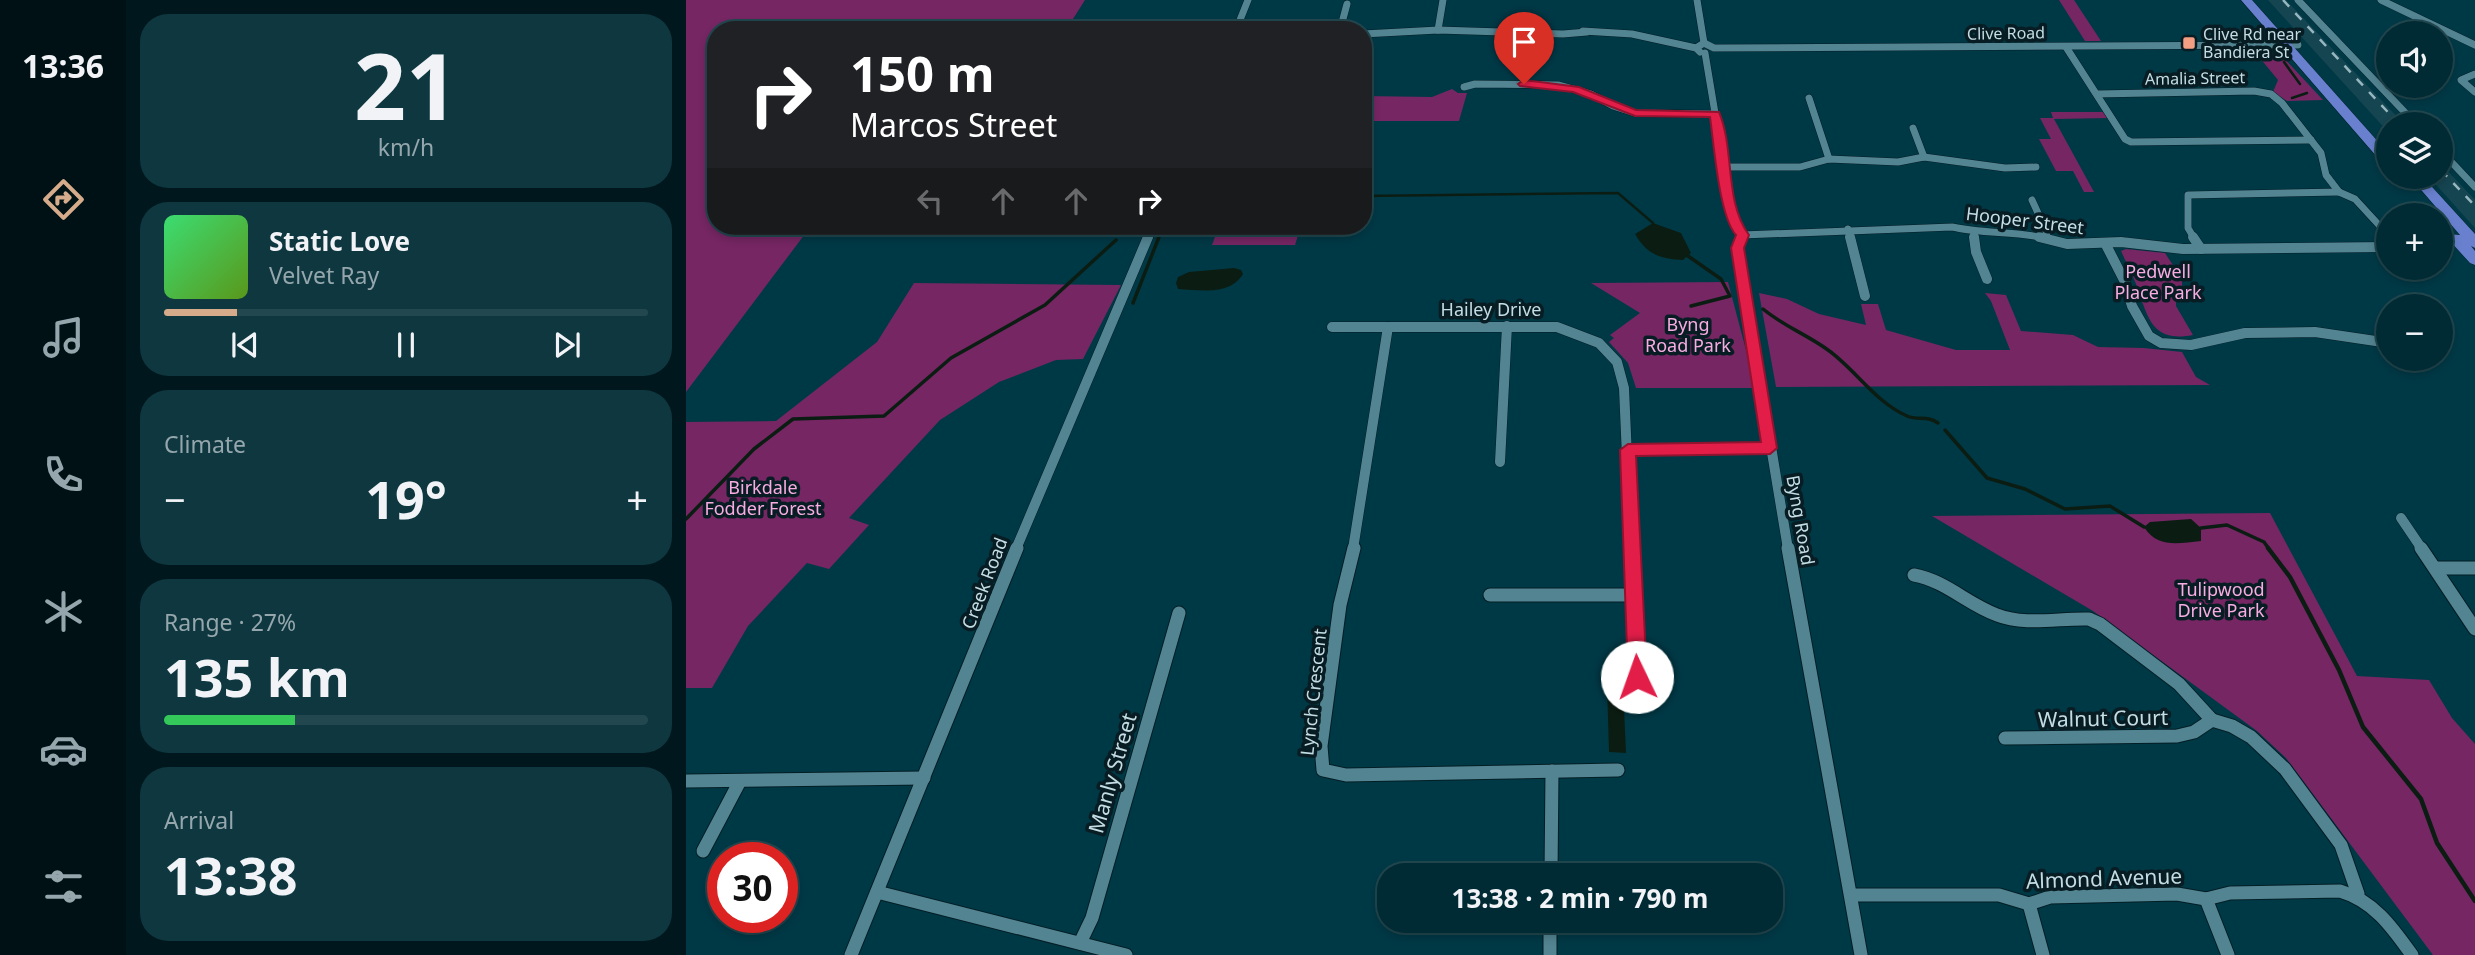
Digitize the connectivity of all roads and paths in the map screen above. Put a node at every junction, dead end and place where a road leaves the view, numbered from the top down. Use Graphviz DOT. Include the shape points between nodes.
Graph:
graph roads {
  1 [pos="1248,0"];
  2 [pos="1443,0"];
  3 [pos="1697,0"];
  4 [pos="2246,0"];
  5 [pos="2258,0"];
  6 [pos="2298,0"];
  7 [pos="2381,0"];
  8 [pos="1347,4"];
  9 [pos="1240,21"];
  10 [pos="1342,21"];
  11 [pos="1438,30"];
  12 [pos="1372,34"];
  13 [pos="2475,45"];
  14 [pos="2292,46"];
  15 [pos="2066,47"];
  16 [pos="1705,48"];
  17 [pos="2475,74"];
  18 [pos="1464,87"];
  19 [pos="2475,92"];
  20 [pos="2097,93"];
  21 [pos="1809,98"];
  22 [pos="2405,112"];
  23 [pos="1715,114"];
  24 [pos="2360,122"];
  25 [pos="1913,128"];
  26 [pos="2376,135"];
  27 [pos="2311,140"];
  28 [pos="2376,144"];
  29 [pos="1924,157"];
  30 [pos="1829,159"];
  31 [pos="2453,164"];
  32 [pos="1725,167"];
  33 [pos="2036,167"];
  34 [pos="2475,187"];
  35 [pos="2412,189"];
  36 [pos="2427,189"];
  37 [pos="2339,192"];
  38 [pos="2032,200"];
  39 [pos="2424,203"];
  40 [pos="2376,221"];
  41 [pos="1848,229"];
  42 [pos="1974,232"];
  43 [pos="1149,235"];
  44 [pos="1742,235"];
  45 [pos="2453,235"];
  46 [pos="2043,238"];
  47 [pos="2105,243"];
  48 [pos="2475,243"];
  49 [pos="2376,247"];
  50 [pos="2201,249"];
  51 [pos="2475,260"];
  52 [pos="1987,279"];
  53 [pos="1865,296"];
  54 [pos="1507,326"];
  55 [pos="1332,327"];
  56 [pos="1388,327"];
  57 [pos="2376,341"];
  58 [pos="1770,448"];
  59 [pos="1628,450"];
  60 [pos="1500,462"];
  61 [pos="2401,518"];
  62 [pos="2435,568"];
  63 [pos="2475,568"];
  64 [pos="1914,575"];
  65 [pos="1633,594"];
  66 [pos="1490,595"];
  67 [pos="1179,613"];
  68 [pos="2475,629"];
  69 [pos="1637,677"];
  70 [pos="2211,720"];
  71 [pos="2005,738"];
  72 [pos="1618,770"];
  73 [pos="1552,771"];
  74 [pos="923,778"];
  75 [pos="686,781"];
  76 [pos="740,781"];
  77 [pos="703,851"];
  78 [pos="1551,863"];
  79 [pos="877,892"];
  80 [pos="2358,894"];
  81 [pos="1851,895"];
  82 [pos="2206,899"];
  83 [pos="2029,905"];
  84 [pos="1550,933"];
  85 [pos="1080,943"];
  86 [pos="851,955"];
  87 [pos="1126,955"];
  88 [pos="1550,955"];
  89 [pos="1861,955"];
  90 [pos="2043,955"];
  91 [pos="2228,955"];
  92 [pos="2412,955"];
  1 -- 9 [label="street"];
  2 -- 11 [label="street"];
  3 -- 16 [label="street, Byng Road"];
  4 -- 14 [label="main road"];
  5 -- 14 [label="main road"];
  6 -- 22 [label="street"];
  7 -- 13 [label="street"];
  8 -- 10 [label="street"];
  11 -- 12 [label="street, Clive Road"];
  11 -- 16 [label="street, Clive Road" via="1632,34"];
  14 -- 15 [label="street, Clive Road"];
  14 -- 24 [label="main road"];
  15 -- 16 [label="street, Clive Road"];
  15 -- 20 [label="street"];
  16 -- 23 [label="street, Byng Road"];
  17 -- 19 [label="street" via="2461,80"];
  18 -- 23 [label="street" via="1559,85 1635,113"];
  20 -- 27 [label="street, Amalia Street" via="2261,92 2278,99"];
  20 -- 27 [label="street" via="2121,136 2131,142"];
  21 -- 30 [label="street"];
  23 -- 32 [label="street, Byng Road"];
  24 -- 26 [label="main road"];
  24 -- 28 [label="main road"];
  25 -- 29 [label="street"];
  27 -- 37 [label="street, Amalia Street"];
  29 -- 30 [label="street" via="1898,162"];
  29 -- 33 [label="street" via="2005,168"];
  30 -- 32 [label="street" via="1800,167"];
  31 -- 34 [label="street"];
  32 -- 44 [label="street, Byng Road" via="1735,226"];
  35 -- 39 [label="main road"];
  36 -- 48 [label="main road"];
  37 -- 40 [label="street, Amalia Street" via="2356,199"];
  37 -- 50 [label="street" via="2188,195 2188,228"];
  38 -- 46 [label="street" via="2047,233"];
  41 -- 42 [label="street, Hooper Street" via="1961,228"];
  41 -- 44 [label="street, Hooper Street"];
  41 -- 53 [label="street"];
  42 -- 46 [label="street, Hooper Street"];
  42 -- 52 [label="street"];
  43 -- 74 [label="street, Creek Road"];
  44 -- 58 [label="street, Byng Road" via="1738,248"];
  45 -- 51 [label="main road"];
  46 -- 47 [label="street, Hooper Street" via="2067,244"];
  47 -- 50 [label="street, Hooper Street"];
  47 -- 57 [label="street" via="2132,306 2149,336 2161,343 2191,345 2245,333 2315,332"];
  49 -- 50 [label="street, Hooper Street"];
  54 -- 56 [label="street, Hailey Drive"];
  54 -- 59 [label="street, Hailey Drive" via="1557,327 1599,343 1617,362 1625,388"];
  54 -- 60 [label="street"];
  55 -- 56 [label="street, Hailey Drive"];
  56 -- 73 [label="street, Lynch Crescent" via="1355,542 1340,604 1321,746 1322,770 1346,775"];
  58 -- 59 [label="street"];
  58 -- 81 [label="street, Byng Road"];
  59 -- 65 [label="street, Hailey Drive"];
  61 -- 62 [label="street"];
  62 -- 63 [label="street"];
  62 -- 68 [label="street"];
  64 -- 70 [label="street" via="1933,577 1997,616 2089,619 2100,624 2192,695"];
  65 -- 66 [label="street"];
  65 -- 69 [label="street, Hailey Drive"];
  67 -- 85 [label="street, Manly Street" via="1092,918"];
  70 -- 71 [label="street, Walnut Court" via="2194,732 2177,736"];
  70 -- 80 [label="street" via="2241,728 2278,762 2341,845"];
  72 -- 73 [label="street, Lynch Crescent"];
  73 -- 78 [label="street"];
  74 -- 76 [label="street"];
  74 -- 79 [label="street, Creek Road"];
  75 -- 76 [label="street"];
  76 -- 77 [label="street"];
  79 -- 85 [label="street"];
  79 -- 86 [label="street, Creek Road"];
  80 -- 82 [label="street, Almond Avenue" via="2230,893"];
  80 -- 92 [label="street" via="2380,912"];
  81 -- 83 [label="street, Almond Avenue" via="1999,895"];
  81 -- 89 [label="street, Byng Road"];
  82 -- 83 [label="street, Almond Avenue" via="2177,894 2050,897"];
  82 -- 91 [label="street"];
  83 -- 90 [label="street"];
  84 -- 88 [label="street"];
  85 -- 87 [label="street"];
}
